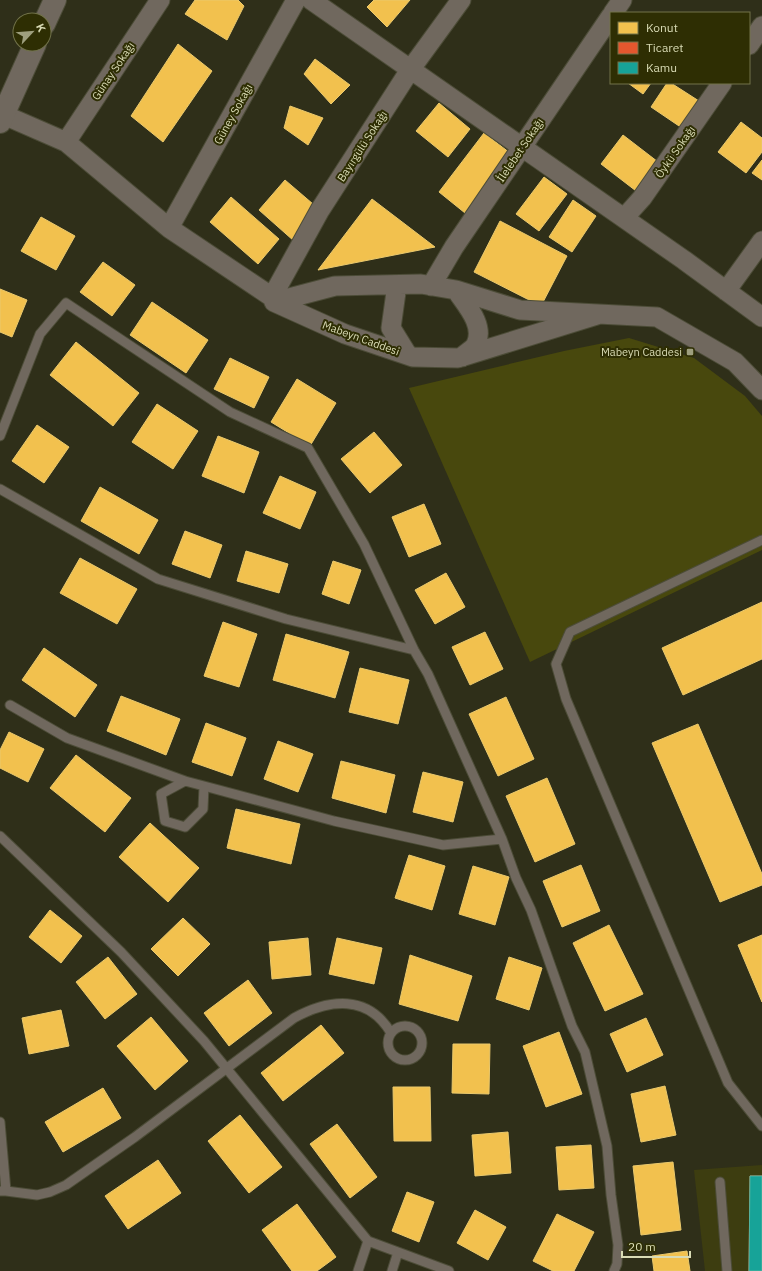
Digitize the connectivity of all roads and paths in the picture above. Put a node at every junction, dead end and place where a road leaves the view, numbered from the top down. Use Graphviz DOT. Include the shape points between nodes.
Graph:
graph roads {
  1 [pos="55,0"];
  2 [pos="160,0"];
  3 [pos="296,0"];
  4 [pos="311,0"];
  5 [pos="461,0"];
  6 [pos="622,0"];
  7 [pos="50,12"];
  8 [pos="614,12"];
  9 [pos="610,17"];
  10 [pos="762,26"];
  11 [pos="750,44"];
  12 [pos="31,52"];
  13 [pos="410,70"];
  14 [pos="721,84"];
  15 [pos="2,118"];
  16 [pos="66,142"];
  17 [pos="522,147"];
  18 [pos="624,218"];
  19 [pos="169,228"];
  20 [pos="762,241"];
  21 [pos="397,285"];
  22 [pos="431,286"];
  23 [pos="456,290"];
  24 [pos="726,291"];
  25 [pos="273,300"];
  26 [pos="597,315"];
  27 [pos="762,317"];
  28 [pos="407,354"];
  29 [pos="462,357"];
  30 [pos="762,390"];
  31 [pos="0,436"];
  32 [pos="0,489"];
  33 [pos="762,540"];
  34 [pos="414,650"];
  35 [pos="10,705"];
  36 [pos="185,781"];
  37 [pos="204,786"];
  38 [pos="0,836"];
  39 [pos="502,839"];
  40 [pos="391,1033"];
  41 [pos="226,1068"];
  42 [pos="0,1122"];
  43 [pos="762,1126"];
  44 [pos="720,1182"];
  45 [pos="3,1191"];
  46 [pos="368,1241"];
  47 [pos="398,1252"];
  48 [pos="358,1271"];
  49 [pos="392,1271"];
  50 [pos="449,1271"];
  51 [pos="614,1271"];
  52 [pos="727,1271"];
  1 -- 7 [label="street"];
  2 -- 16 [label="street, Günay Sokağı"];
  3 -- 19 [label="street, Güney Sokağı"];
  4 -- 13 [label="street"];
  5 -- 13 [label="street, Bayırgülü Sokağı"];
  6 -- 8 [label="street"];
  9 -- 17 [label="street, İlelebet Sokağı"];
  10 -- 11 [label="street"];
  12 -- 15 [label="street"];
  13 -- 17 [label="street"];
  13 -- 25 [label="street, Bayırgülü Sokağı" via="320,210"];
  14 -- 18 [label="street, Öykü Sokağı" via="642,198"];
  15 -- 16 [label="street, Mabeyn Caddesi"];
  16 -- 19 [label="street, Mabeyn Caddesi"];
  17 -- 18 [label="street"];
  17 -- 22 [label="street, İlelebet Sokağı" via="454,247"];
  18 -- 24 [label="street"];
  19 -- 25 [label="street, Mabeyn Caddesi"];
  20 -- 24 [label="street"];
  21 -- 22 [label="street"];
  21 -- 25 [label="street" via="335,286"];
  21 -- 28 [label="street" via="391,328"];
  22 -- 23 [label="street"];
  23 -- 26 [label="street" via="520,310"];
  23 -- 29 [label="street" via="475,318 479,332 476,345"];
  24 -- 27 [label="street"];
  25 -- 28 [label="street, Mabeyn Caddesi" via="345,334"];
  26 -- 29 [label="street, Mabeyn Caddesi"];
  26 -- 30 [label="street" via="657,317 735,362"];
  28 -- 29 [label="street, Mabeyn Caddesi"];
  31 -- 34 [label="lane" via="40,334 66,303 230,412 308,448 364,544"];
  32 -- 34 [label="lane" via="158,579 286,619"];
  33 -- 43 [label="lane" via="570,632 556,664 566,699 728,1083"];
  34 -- 39 [label="lane" via="428,674"];
  35 -- 36 [label="lane" via="67,738"];
  36 -- 37 [label="lane"];
  36 -- 37 [label="lane" via="162,794 165,821 185,827 203,809"];
  37 -- 39 [label="lane" via="334,821 443,845"];
  38 -- 41 [label="lane" via="121,952"];
  39 -- 51 [label="lane" via="531,910 572,1026 585,1052 607,1146 618,1245"];
  40 -- 41 [label="lane" via="371,1011 344,1003 327,1004 309,1009 294,1018"];
  41 -- 45 [label="lane" via="66,1185 37,1195"];
  41 -- 46 [label="lane"];
  42 -- 45 [label="lane"];
  44 -- 52 [label="lane"];
  46 -- 47 [label="lane"];
  46 -- 48 [label="lane"];
  47 -- 49 [label="lane"];
  47 -- 50 [label="lane"];
}
